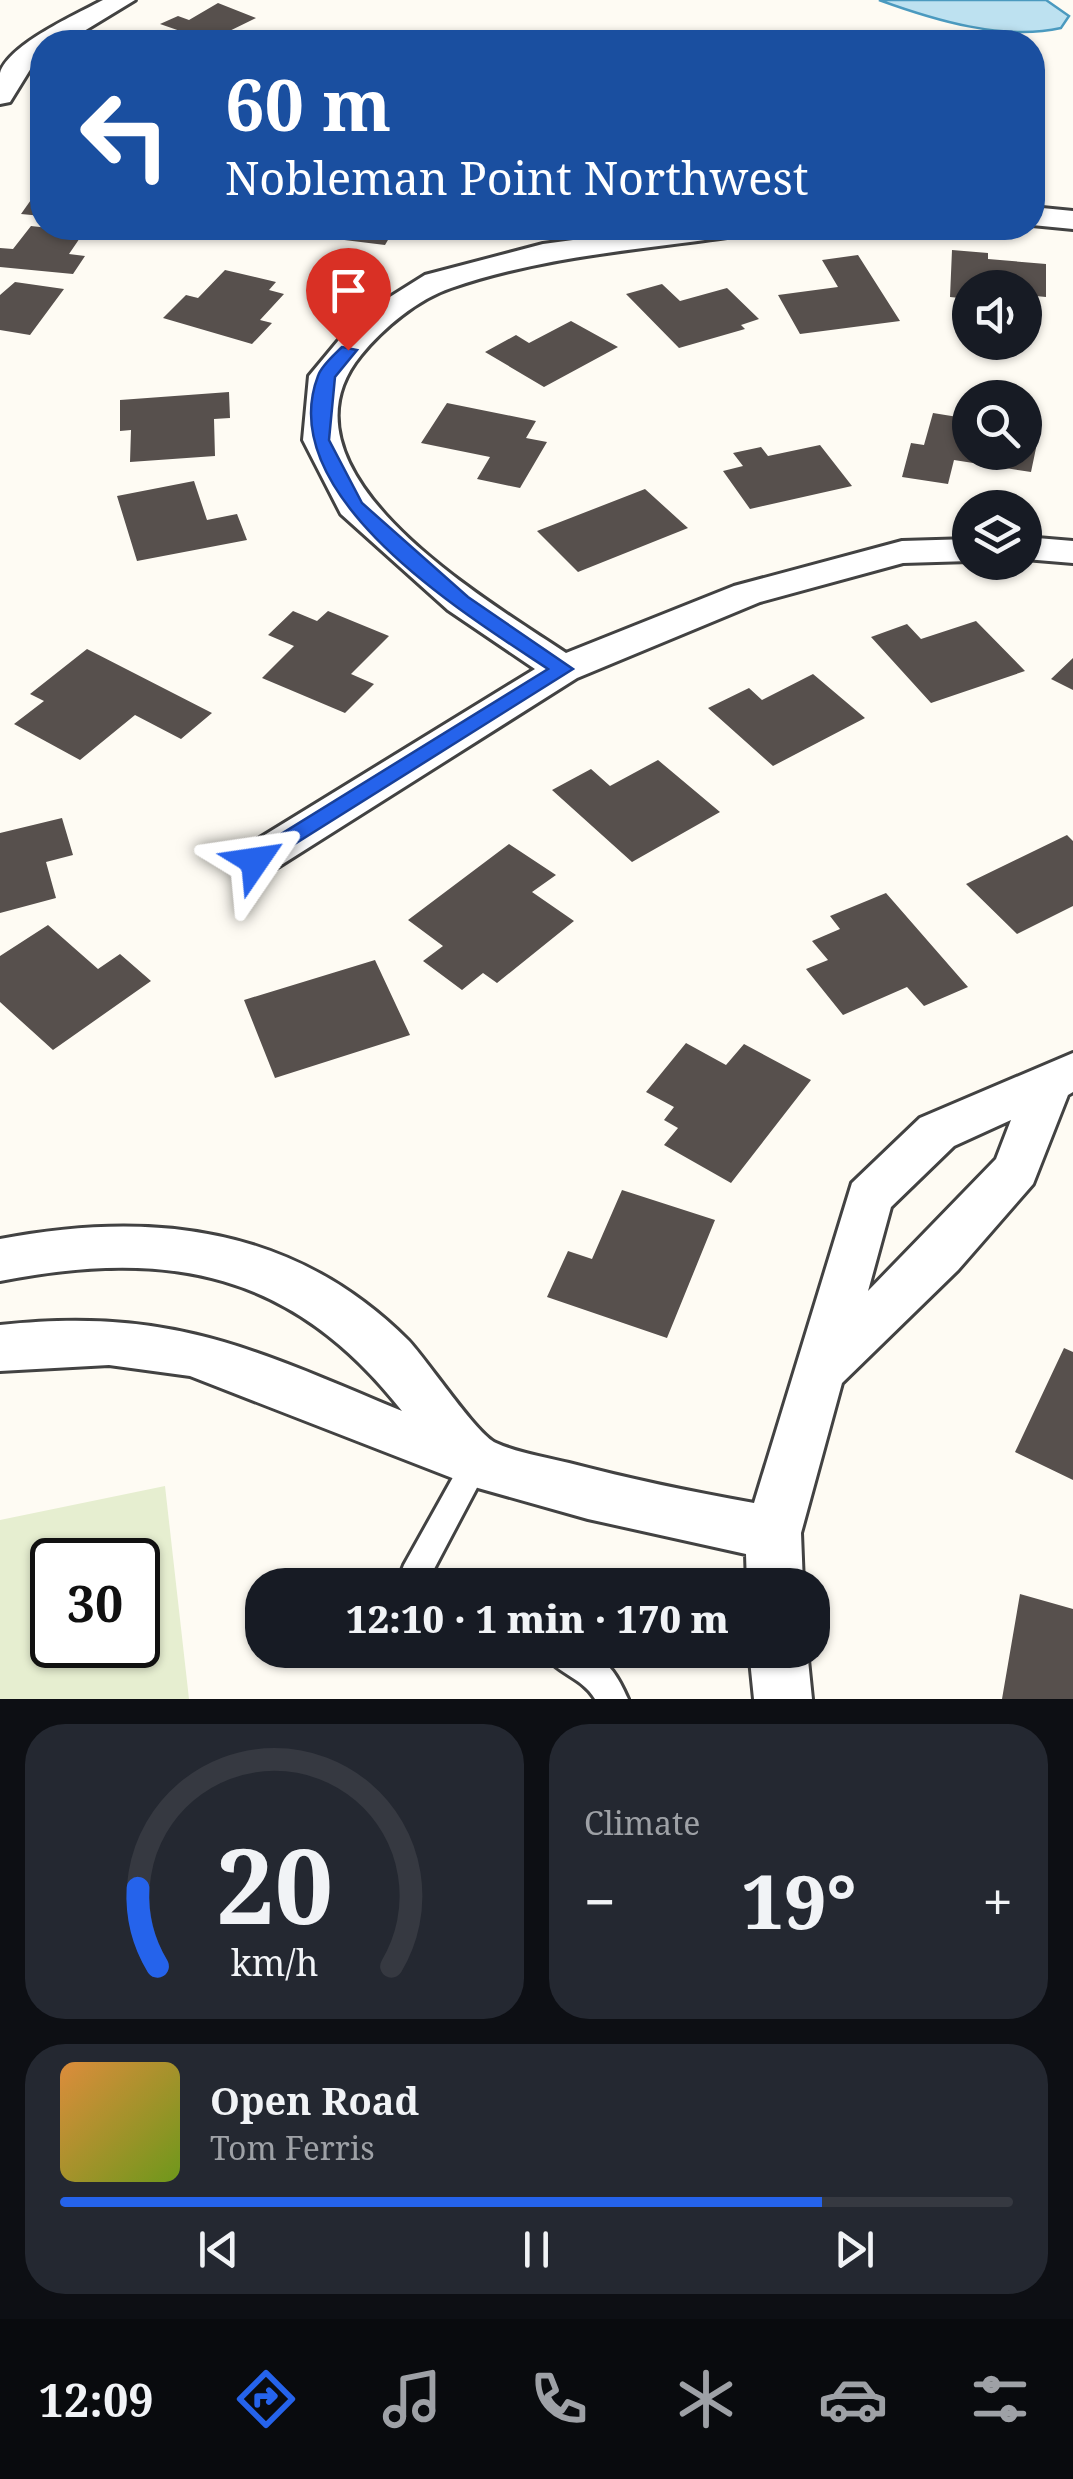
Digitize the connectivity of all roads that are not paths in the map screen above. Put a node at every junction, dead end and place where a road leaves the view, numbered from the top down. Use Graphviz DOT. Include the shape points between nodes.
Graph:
graph roads {
  1 [pos="122,0"];
  2 [pos="70,30"];
  3 [pos="30,55"];
  4 [pos="0,96"];
  5 [pos="1045,217"];
  6 [pos="1073,220"];
  7 [pos="535,240"];
  8 [pos="1042,549"];
  9 [pos="952,551"];
  10 [pos="1073,552"];
  11 [pos="563,669"];
  12 [pos="255,861"];
  13 [pos="1061,1077"];
  14 [pos="0,1260"];
  15 [pos="0,1348"];
  16 [pos="815,1375"];
  17 [pos="476,1463"];
  18 [pos="774,1559"];
  19 [pos="418,1568"];
  20 [pos="588,1668"];
  21 [pos="780,1668"];
  22 [pos="612,1699"];
  23 [pos="783,1699"];
  1 -- 2 [label="street"];
  3 -- 4 [label="street"];
  5 -- 6 [label="street"];
  7 -- 11 [label="street" via="436,282 369,324 326,376 320,440 354,506 460,602"];
  8 -- 10 [label="street"];
  9 -- 11 [label="street" via="902,552 747,594"];
  11 -- 12 [label="street"];
  13 -- 16 [label="street" via="1016,1170 940,1255"];
  13 -- 16 [label="street" via="937,1132 869,1198"];
  14 -- 17 [label="street" via="40,1250 156,1242 272,1271 332,1307 388,1354"];
  15 -- 17 [label="street" via="65,1340 135,1343 216,1360"];
  16 -- 18 [label="street"];
  17 -- 18 [label="street" via="667,1514"];
  17 -- 19 [label="lane"];
  20 -- 22 [label="lane"];
  21 -- 23 [label="street"];
}
